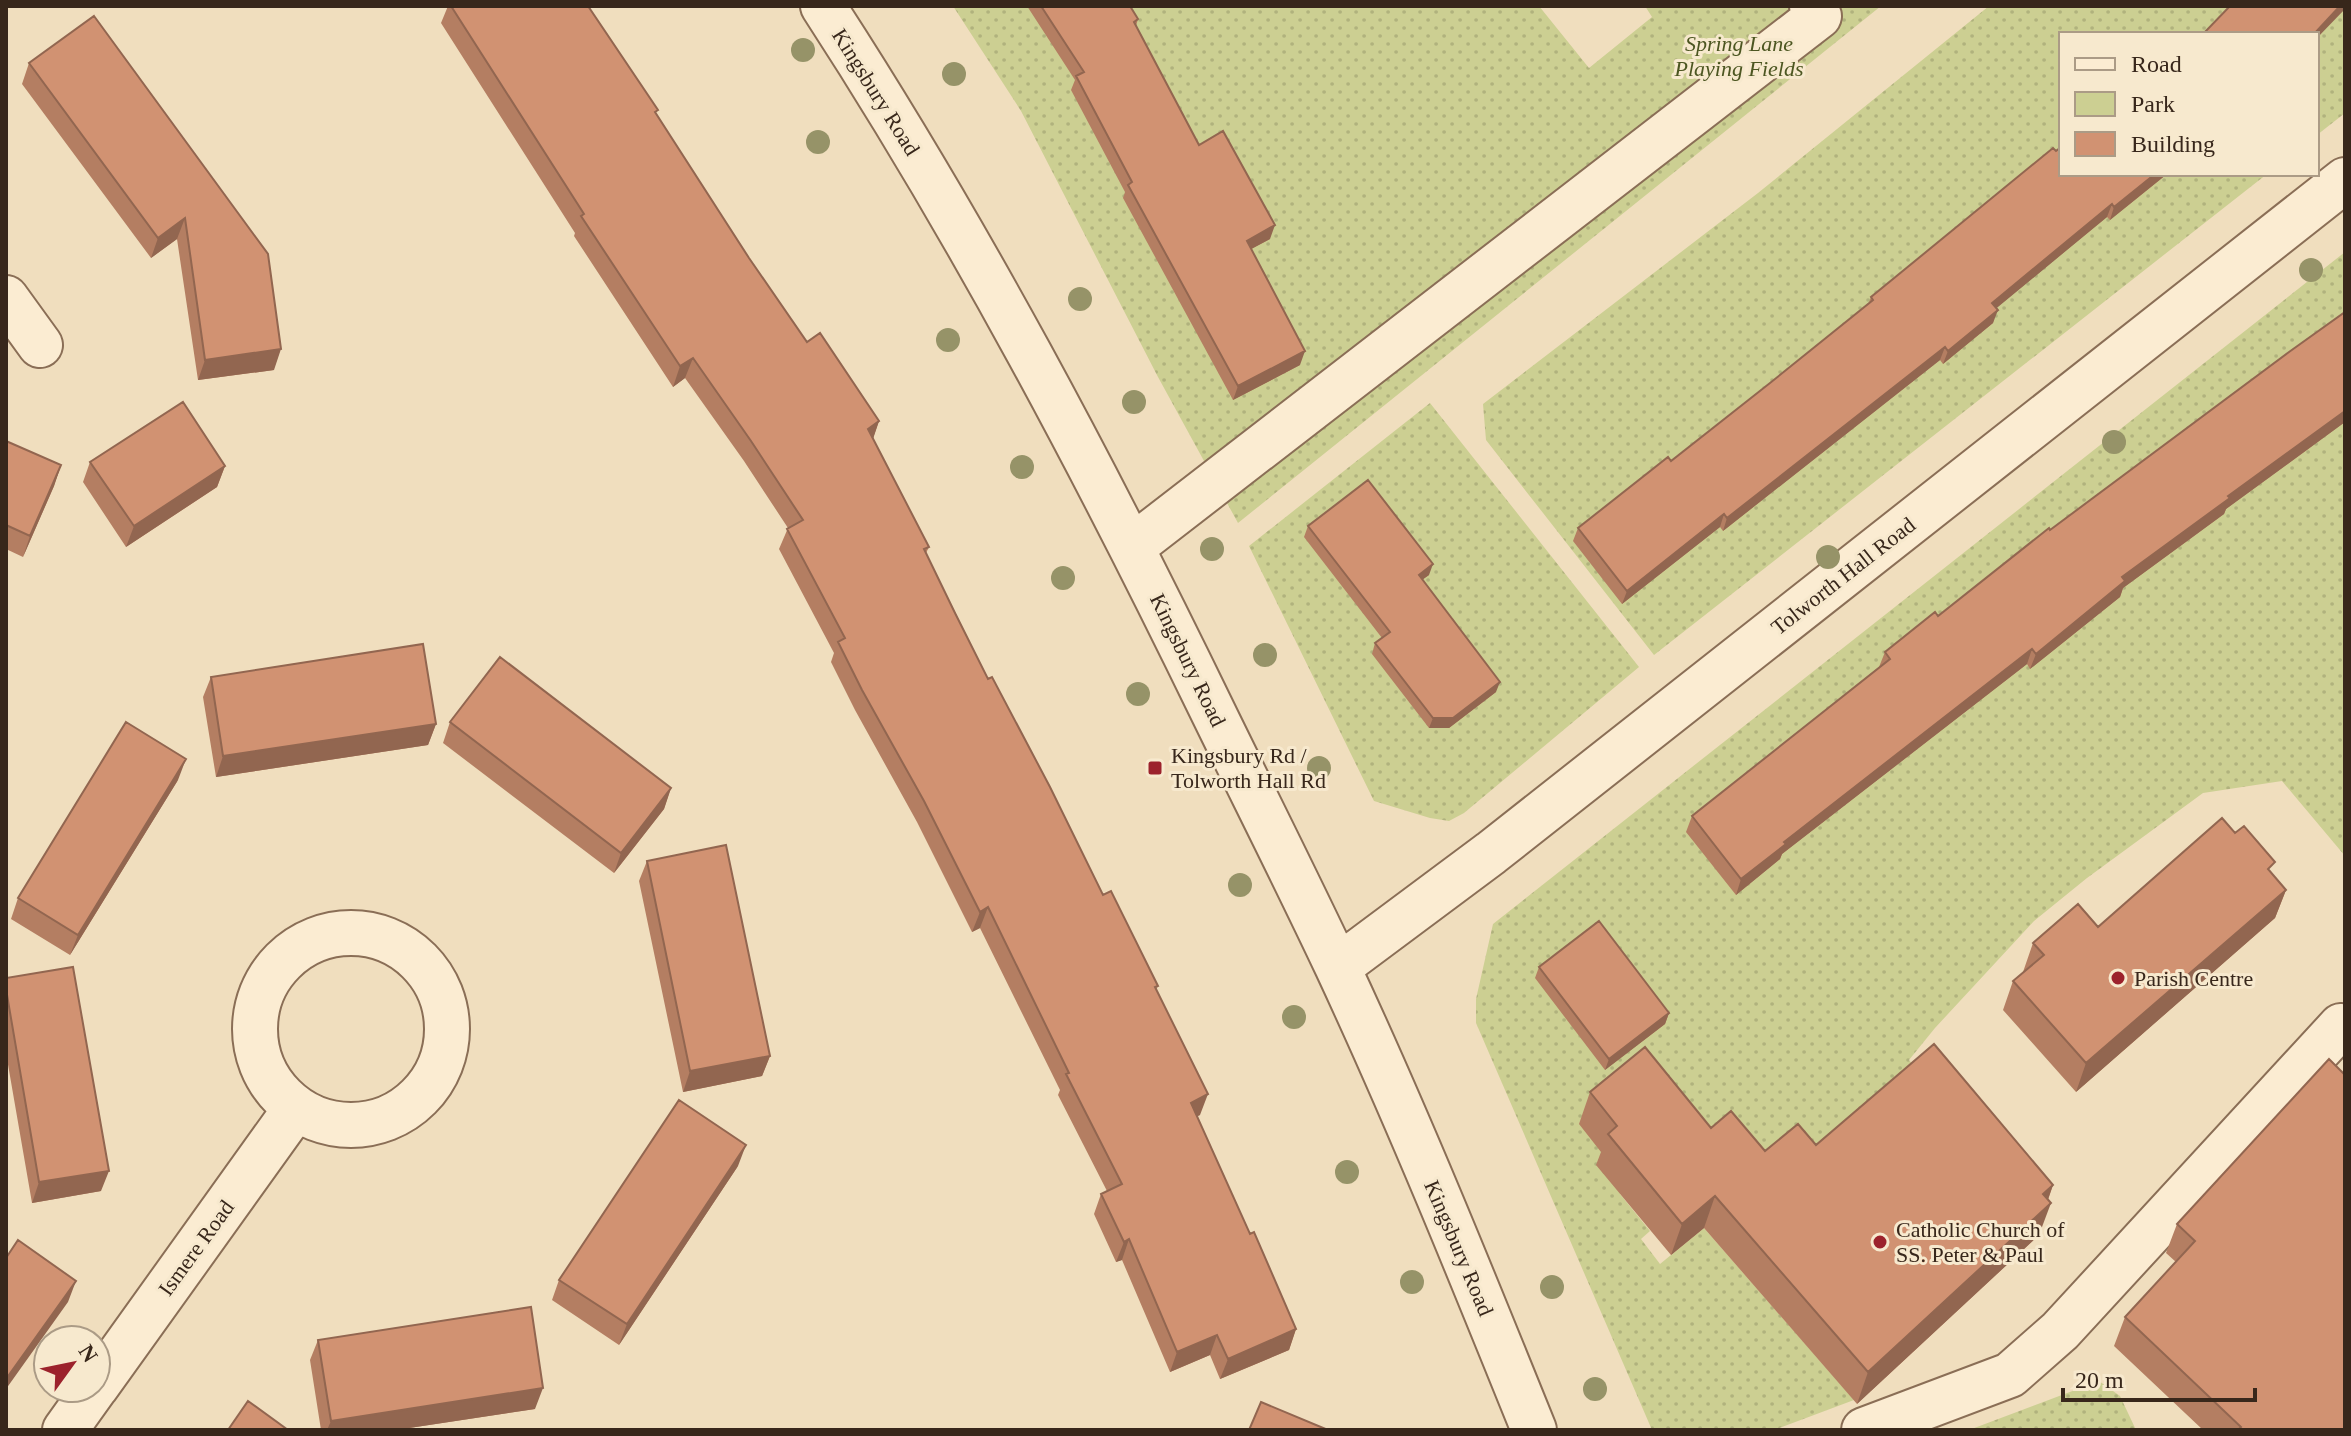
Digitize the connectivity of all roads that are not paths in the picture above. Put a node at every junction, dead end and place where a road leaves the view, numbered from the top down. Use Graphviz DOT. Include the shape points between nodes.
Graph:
graph roads {
  1 [pos="823,6"];
  2 [pos="1812,6"];
  3 [pos="2345,180"];
  4 [pos="6,298"];
  5 [pos="40,345"];
  6 [pos="1132,547"];
  7 [pos="1338,967"];
  8 [pos="2341,1026"];
  9 [pos="296,1108"];
  10 [pos="112,1365"];
  11 [pos="84,1404"];
  12 [pos="65,1430"];
  13 [pos="1534,1430"];
  14 [pos="1864,1430"];
  1 -- 6 [label="street, Kingsbury Road" via="1012,320"];
  2 -- 6 [label="street" via="1819,16"];
  3 -- 7 [label="street, Tolworth Hall Road" via="1491,853"];
  4 -- 5 [label="street"];
  6 -- 7 [label="street, Kingsbury Road"];
  7 -- 13 [label="street, Kingsbury Road"];
  8 -- 14 [label="street" via="2060,1331 2010,1375"];
  9 -- 9 [label="street" via="270,1081 256,1045 257,1007 273,973 300,946 336,933 374,935 408,951 435,980 447,1017 446,1043 433,1080 407,1108 371,1124 332,1123"];
  9 -- 10 [label="street, Ismere Road"];
  11 -- 12 [label="street, Ismere Road"];
}
